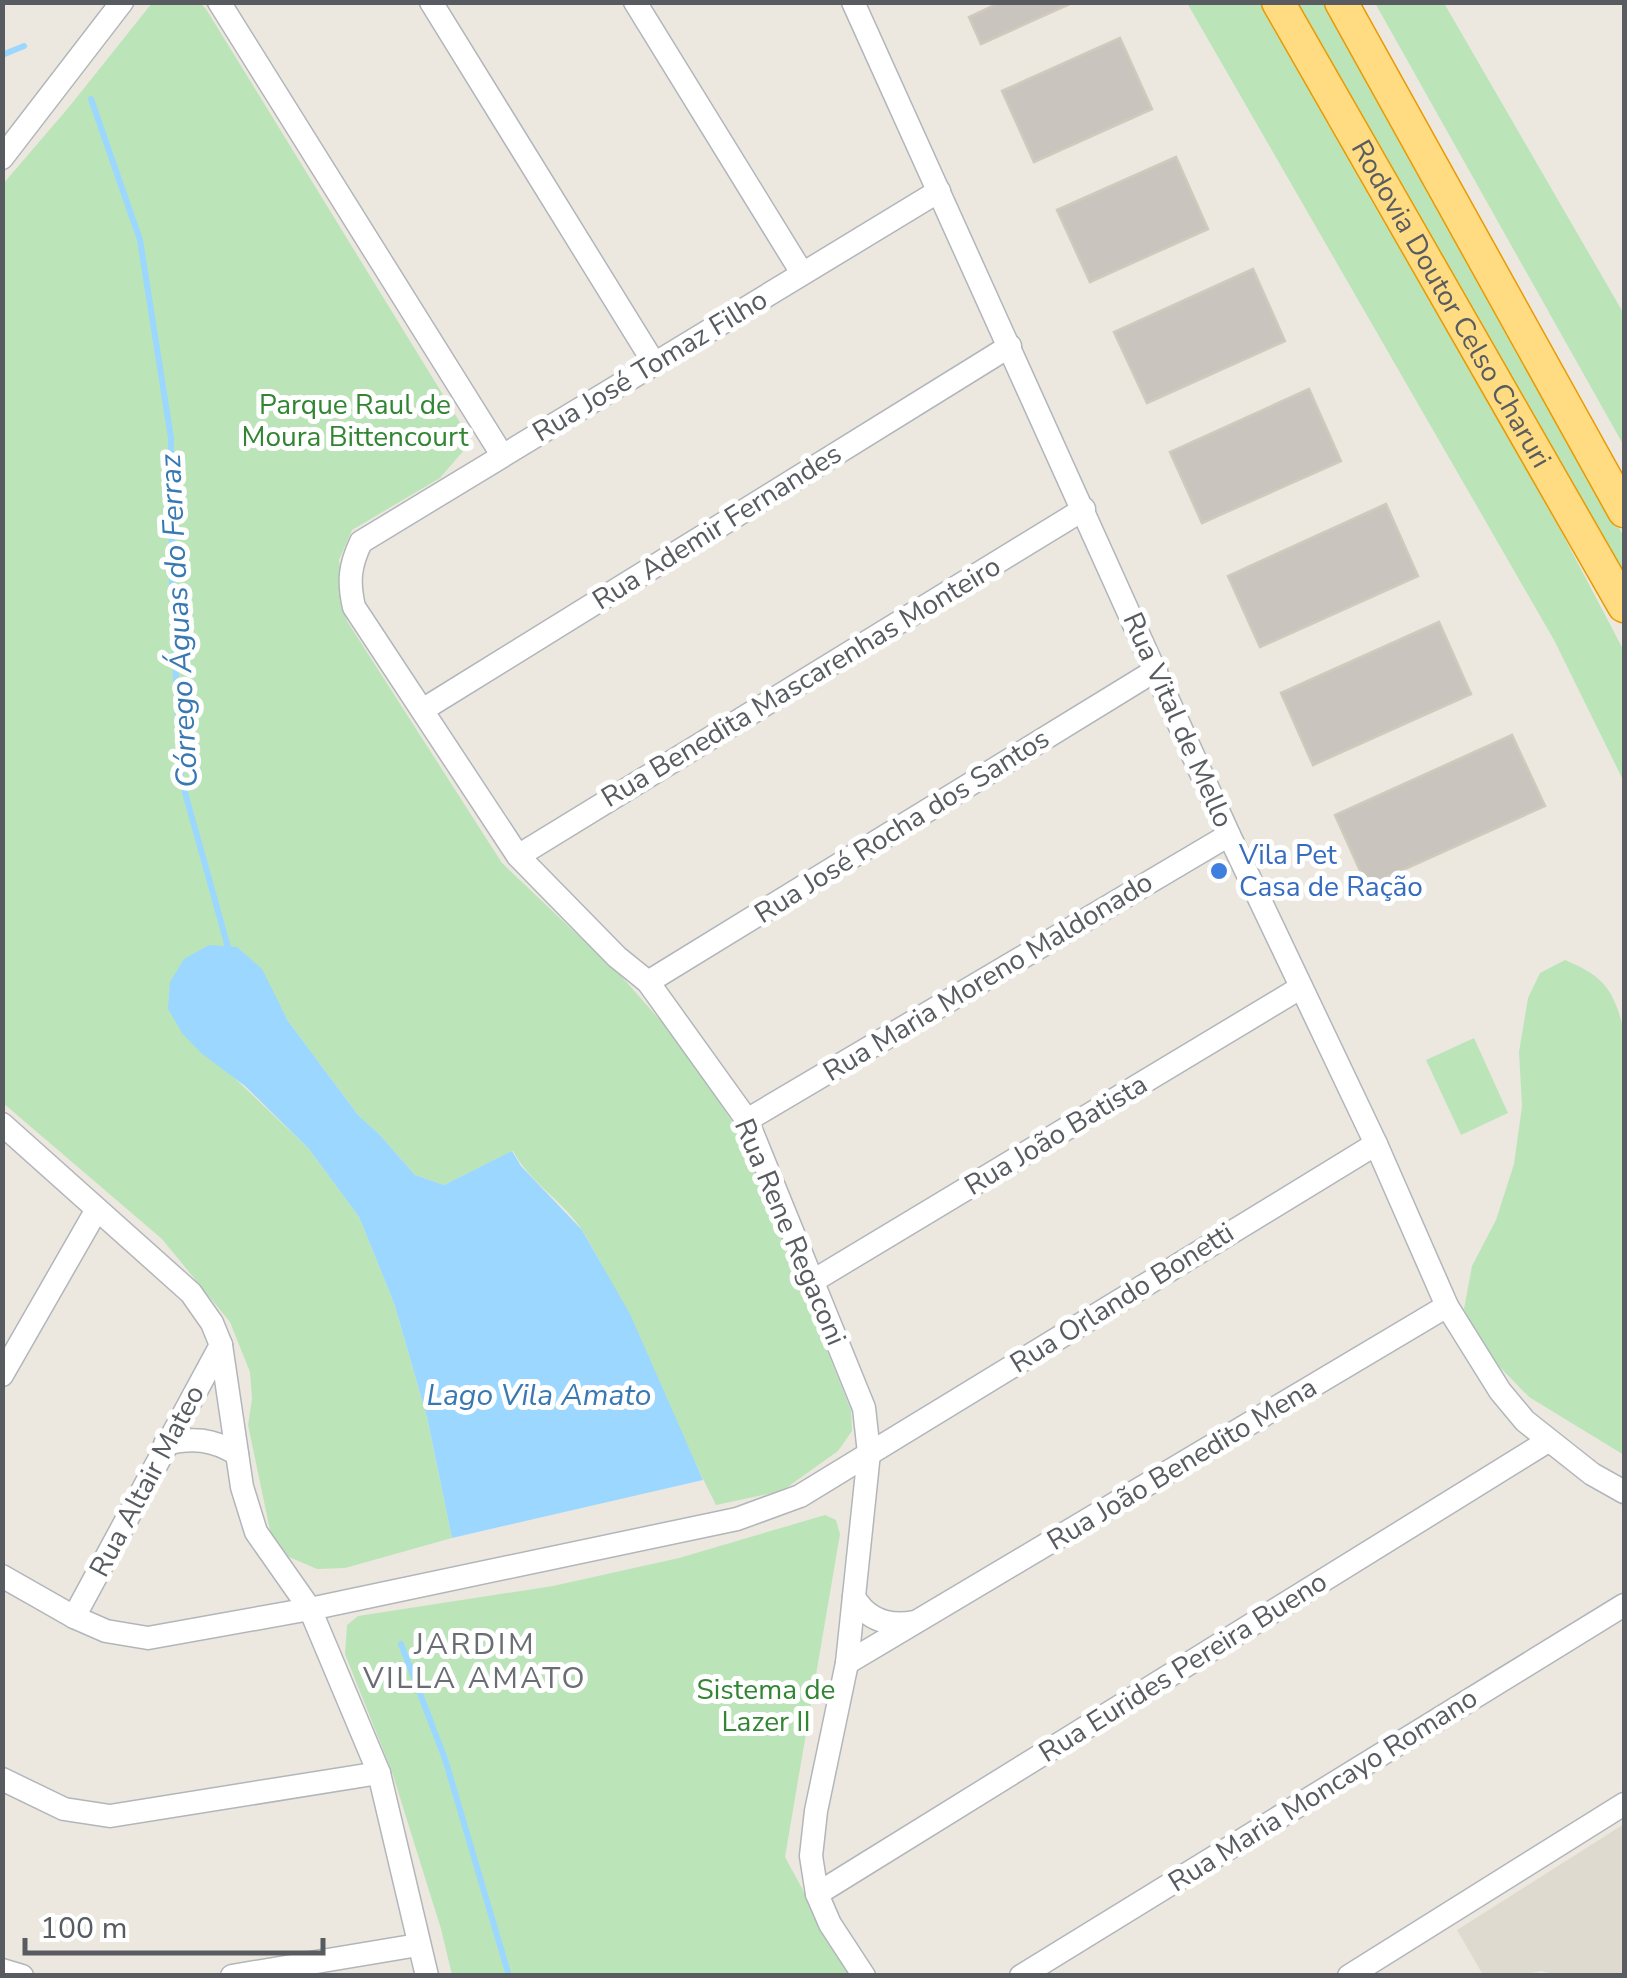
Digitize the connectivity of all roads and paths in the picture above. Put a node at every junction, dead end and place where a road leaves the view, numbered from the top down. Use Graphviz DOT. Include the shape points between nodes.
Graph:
graph roads {
  1 [pos="122,2"];
  2 [pos="219,2"];
  3 [pos="430,2"];
  4 [pos="635,2"];
  5 [pos="853,2"];
  6 [pos="1278,2"];
  7 [pos="1341,2"];
  8 [pos="2,158"];
  9 [pos="939,191"];
  10 [pos="802,273"];
  11 [pos="1010,346"];
  12 [pos="654,364"];
  13 [pos="502,455"];
  14 [pos="1084,509"];
  15 [pos="1624,512"];
  16 [pos="361,542"];
  17 [pos="1624,606"];
  18 [pos="1156,670"];
  19 [pos="424,709"];
  20 [pos="1229,835"];
  21 [pos="518,856"];
  22 [pos="648,982"];
  23 [pos="1300,988"];
  24 [pos="747,1120"];
  25 [pos="2,1124"];
  26 [pos="1376,1144"];
  27 [pos="96,1211"];
  28 [pos="813,1281"];
  29 [pos="1447,1306"];
  30 [pos="221,1345"];
  31 [pos="2,1375"];
  32 [pos="1548,1442"];
  33 [pos="164,1444"];
  34 [pos="237,1454"];
  35 [pos="869,1454"];
  36 [pos="1624,1492"];
  37 [pos="2,1576"];
  38 [pos="854,1597"];
  39 [pos="349,1600"];
  40 [pos="1624,1605"];
  41 [pos="310,1609"];
  42 [pos="74,1617"];
  43 [pos="918,1621"];
  44 [pos="328,1654"];
  45 [pos="848,1663"];
  46 [pos="379,1773"];
  47 [pos="2,1779"];
  48 [pos="1624,1804"];
  49 [pos="818,1894"];
  50 [pos="418,1945"];
  51 [pos="2,1970"];
  52 [pos="22,1976"];
  53 [pos="232,1976"];
  54 [pos="426,1976"];
  55 [pos="864,1976"];
  56 [pos="1021,1976"];
  57 [pos="1349,1976"];
  1 -- 8 [label="street"];
  2 -- 13 [label="street"];
  3 -- 12 [label="street"];
  4 -- 10 [label="street"];
  5 -- 9 [label="street, Rua Vital de Mello"];
  6 -- 17 [label="highway, Rodovia Doutor Celso Charuri"];
  7 -- 15 [label="highway, Rodovia Doutor Celso Charuri"];
  9 -- 10 [label="street, Rua José Tomaz Filho"];
  9 -- 11 [label="street, Rua Vital de Mello"];
  10 -- 12 [label="street, Rua José Tomaz Filho"];
  11 -- 14 [label="street, Rua Vital de Mello"];
  11 -- 19 [label="street, Rua Ademir Fernandes"];
  12 -- 13 [label="street, Rua José Tomaz Filho"];
  13 -- 16 [label="street, Rua José Tomaz Filho"];
  14 -- 18 [label="street, Rua Vital de Mello"];
  14 -- 21 [label="street, Rua Benedita Mascarenhas Monteiro"];
  16 -- 19 [label="street, Rua Rene Regaconi" via="350,574 354,606"];
  18 -- 20 [label="street, Rua Vital de Mello"];
  18 -- 22 [label="street, Rua José Rocha dos Santos"];
  19 -- 21 [label="street, Rua Rene Regaconi"];
  20 -- 23 [label="street, Rua Vital de Mello"];
  20 -- 24 [label="street, Rua Maria Moreno Maldonado"];
  21 -- 22 [label="street, Rua Rene Regaconi"];
  22 -- 24 [label="street, Rua Rene Regaconi"];
  23 -- 26 [label="street, Rua Vital de Mello"];
  23 -- 28 [label="street, Rua João Batista"];
  24 -- 28 [label="street, Rua Rene Regaconi"];
  25 -- 27 [label="street"];
  26 -- 29 [label="street, Rua Vital de Mello"];
  26 -- 35 [label="street, Rua Orlando Bonetti"];
  27 -- 30 [label="street" via="191,1293"];
  27 -- 31 [label="street"];
  28 -- 35 [label="street, Rua Rene Regaconi" via="864,1408"];
  29 -- 32 [label="street, Rua Vital de Mello" via="1500,1391"];
  29 -- 43 [label="street, Rua João Benedito Mena"];
  30 -- 33 [label="street, Rua Altair Mateo"];
  30 -- 34 [label="street"];
  32 -- 36 [label="street, Rua Vital de Mello"];
  32 -- 49 [label="street, Rua Eurides Pereira Bueno"];
  33 -- 34 [label="street" via="202,1440"];
  33 -- 42 [label="street, Rua Altair Mateo"];
  34 -- 41 [label="street" via="256,1532"];
  35 -- 38 [label="street, Rua Rene Regaconi"];
  35 -- 39 [label="street, Rua Orlando Bonetti" via="800,1496 737,1518"];
  37 -- 42 [label="street, Rua Orlando Bonetti"];
  38 -- 43 [label="street" via="882,1621"];
  38 -- 45 [label="street, Rua Rene Regaconi"];
  39 -- 41 [label="street, Rua Orlando Bonetti"];
  39 -- 44 [label="street" via="334,1618"];
  40 -- 56 [label="street, Rua Maria Moncayo Romano"];
  41 -- 42 [label="street, Rua Orlando Bonetti" via="148,1638"];
  41 -- 44 [label="street"];
  43 -- 45 [label="street, Rua João Benedito Mena"];
  44 -- 46 [label="street"];
  45 -- 49 [label="street, Rua Rene Regaconi" via="816,1811 811,1856"];
  46 -- 47 [label="street" via="110,1816 64,1809"];
  46 -- 50 [label="street"];
  48 -- 57 [label="street"];
  49 -- 55 [label="street, Rua Rene Regaconi"];
  50 -- 53 [label="street"];
  50 -- 54 [label="street"];
  51 -- 52 [label="street"];
}
